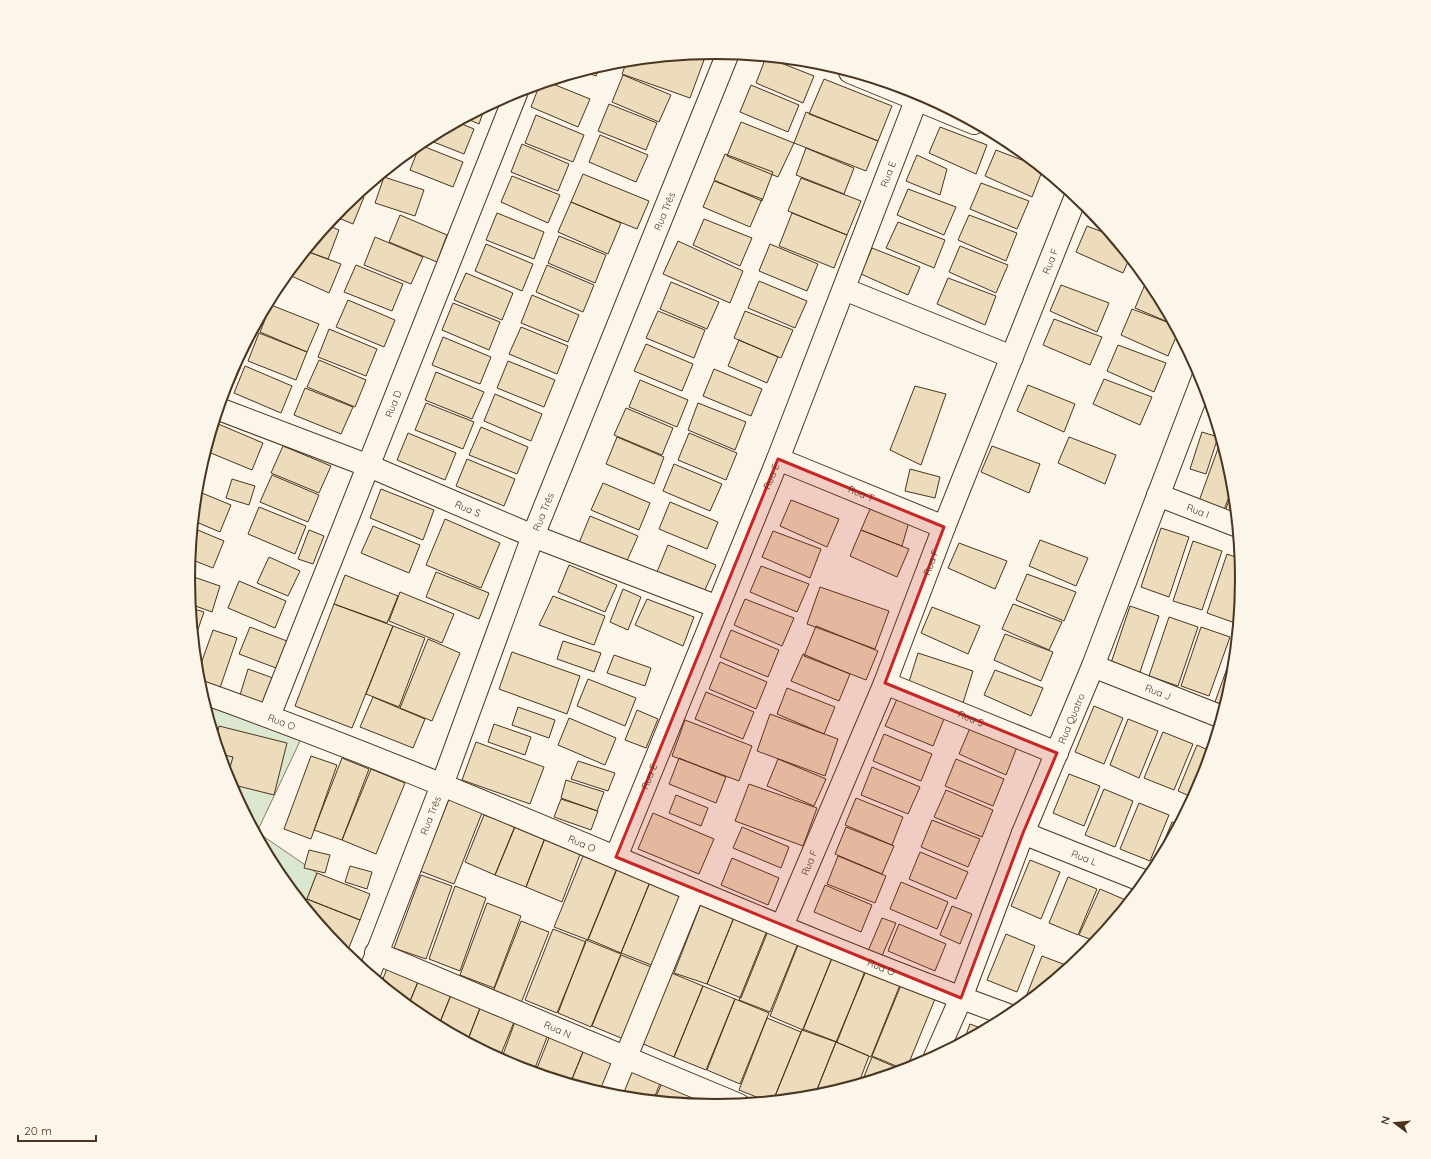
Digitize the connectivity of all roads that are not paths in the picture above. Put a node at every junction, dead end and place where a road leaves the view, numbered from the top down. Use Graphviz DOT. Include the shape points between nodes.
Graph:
graph roads {
  1 [pos="725,59"];
  2 [pos="513,100"];
  3 [pos="917,100"];
  4 [pos="1074,202"];
  5 [pos="844,289"];
  6 [pos="1012,357"];
  7 [pos="1199,388"];
  8 [pos="223,411"];
  9 [pos="778,459"];
  10 [pos="369,466"];
  11 [pos="1158,495"];
  12 [pos="1233,524"];
  13 [pos="944,527"];
  14 [pos="534,536"];
  15 [pos="718,607"];
  16 [pos="1093,666"];
  17 [pos="885,683"];
  18 [pos="208,695"];
  19 [pos="1218,715"];
  20 [pos="269,716"];
  21 [pos="1057,753"];
  22 [pos="442,785"];
  23 [pos="1023,833"];
  24 [pos="616,857"];
  25 [pos="1140,880"];
  26 [pos="694,890"];
  27 [pos="782,926"];
  28 [pos="376,953"];
  29 [pos="370,970"];
  30 [pos="961,998"];
  31 [pos="1003,1013"];
  32 [pos="939,1049"];
  33 [pos="626,1057"];
  34 [pos="613,1090"];
  35 [pos="727,1100"];
  1 -- 14 [label="street, Rua Três"];
  2 -- 10 [label="street, Rua D"];
  3 -- 5 [label="street, Rua E"];
  4 -- 6 [label="street, Rua F"];
  5 -- 6 [label="street"];
  5 -- 9 [label="street, Rua E"];
  6 -- 13 [label="street, Rua F"];
  7 -- 11 [label="street, Rua Quatro"];
  8 -- 10 [label="street, Rua S"];
  9 -- 13 [label="street, Rua T"];
  9 -- 15 [label="street, Rua E"];
  10 -- 14 [label="street, Rua S"];
  10 -- 20 [label="street, Rua D"];
  11 -- 12 [label="street, Rua I"];
  11 -- 16 [label="street, Rua Quatro"];
  13 -- 17 [label="street, Rua F"];
  14 -- 15 [label="street, Rua S"];
  14 -- 22 [label="street, Rua Três"];
  15 -- 24 [label="street, Rua E"];
  16 -- 19 [label="street, Rua J"];
  16 -- 21 [label="street, Rua Quatro"];
  17 -- 21 [label="street, Rua S"];
  17 -- 27 [label="street, Rua F"];
  18 -- 20 [label="street, Rua O"];
  20 -- 22 [label="street, Rua O"];
  21 -- 23 [label="street, Rua Quatro"];
  22 -- 24 [label="street, Rua O"];
  22 -- 28 [label="street, Rua Três"];
  23 -- 25 [label="street, Rua L"];
  23 -- 30 [label="street, Rua Quatro"];
  24 -- 26 [label="street, Rua O"];
  26 -- 27 [label="street, Rua O"];
  26 -- 33 [label="street"];
  27 -- 30 [label="street, Rua O"];
  28 -- 29 [label="street, Rua Três"];
  28 -- 33 [label="street, Rua N"];
  30 -- 31 [label="street, Rua O"];
  30 -- 32 [label="street, Rua Quatro"];
  33 -- 34 [label="street"];
  33 -- 35 [label="street, Rua N"];
}
